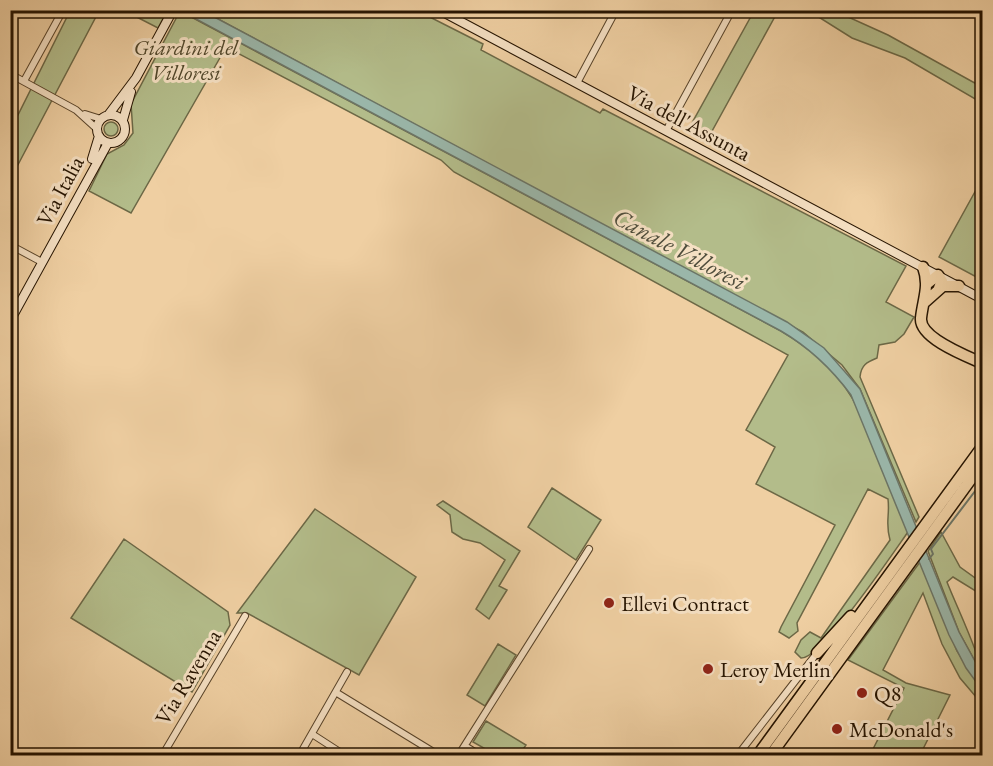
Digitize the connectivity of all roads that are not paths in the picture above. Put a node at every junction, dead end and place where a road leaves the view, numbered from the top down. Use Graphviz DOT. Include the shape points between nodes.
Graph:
graph roads {
  1 [pos="63,10"];
  2 [pos="173,10"];
  3 [pos="439,10"];
  4 [pos="616,10"];
  5 [pos="732,10"];
  6 [pos="10,74"];
  7 [pos="136,78"];
  8 [pos="24,81"];
  9 [pos="577,83"];
  10 [pos="76,111"];
  11 [pos="105,117"];
  12 [pos="123,120"];
  13 [pos="666,130"];
  14 [pos="98,133"];
  15 [pos="108,143"];
  16 [pos="54,240"];
  17 [pos="10,245"];
  18 [pos="38,260"];
  19 [pos="922,267"];
  20 [pos="938,275"];
  21 [pos="30,283"];
  22 [pos="927,285"];
  23 [pos="958,286"];
  24 [pos="939,288"];
  25 [pos="982,299"];
  26 [pos="925,302"];
  27 [pos="10,313"];
  28 [pos="10,321"];
  29 [pos="982,363"];
  30 [pos="982,447"];
  31 [pos="982,464"];
  32 [pos="589,549"];
  33 [pos="907,549"];
  34 [pos="245,616"];
  35 [pos="817,653"];
  36 [pos="347,672"];
  37 [pos="337,693"];
  38 [pos="312,734"];
  39 [pos="465,746"];
  40 [pos="162,756"];
  41 [pos="299,756"];
  42 [pos="346,756"];
  43 [pos="440,756"];
  44 [pos="458,756"];
  45 [pos="481,756"];
  46 [pos="737,756"];
  47 [pos="757,756"];
  48 [pos="770,756"];
  1 -- 8 [label="street"];
  2 -- 7 [label="street"];
  3 -- 9 [label="street, Via dell'Assunta"];
  4 -- 9 [label="street"];
  5 -- 13 [label="street"];
  6 -- 8 [label="street"];
  7 -- 11 [label="street"];
  7 -- 12 [label="street"];
  8 -- 10 [label="street"];
  9 -- 13 [label="street, Via dell'Assunta"];
  10 -- 11 [label="street"];
  10 -- 14 [label="street"];
  11 -- 12 [label="street"];
  11 -- 14 [label="street"];
  12 -- 15 [label="street" via="124,135 119,141"];
  13 -- 19 [label="street, Via dell'Assunta"];
  14 -- 15 [label="street"];
  14 -- 18 [label="street, Via Italia" via="96,149"];
  15 -- 16 [label="street, Via Italia"];
  16 -- 18 [label="street"];
  16 -- 21 [label="street, Via Italia"];
  17 -- 18 [label="street"];
  18 -- 21 [label="street"];
  18 -- 27 [label="street, Via Italia"];
  19 -- 20 [label="street, Via dell'Assunta"];
  19 -- 22 [label="highway"];
  20 -- 22 [label="highway"];
  20 -- 23 [label="street, Via dell'Assunta"];
  20 -- 24 [label="highway" via="942,281"];
  21 -- 28 [label="street, Via Italia"];
  22 -- 26 [label="highway"];
  23 -- 24 [label="highway"];
  23 -- 25 [label="street, Via dell'Assunta"];
  24 -- 26 [label="highway"];
  26 -- 29 [label="highway" via="921,320 925,330"];
  30 -- 33 [label="highway"];
  31 -- 48 [label="highway"];
  32 -- 39 [label="street"];
  33 -- 35 [label="highway"];
  33 -- 47 [label="highway"];
  34 -- 40 [label="street, Via Ravenna"];
  35 -- 46 [label="street"];
  36 -- 37 [label="street"];
  37 -- 38 [label="street"];
  37 -- 43 [label="street"];
  38 -- 41 [label="street"];
  38 -- 42 [label="street"];
  39 -- 44 [label="street"];
  39 -- 45 [label="street"];
}
